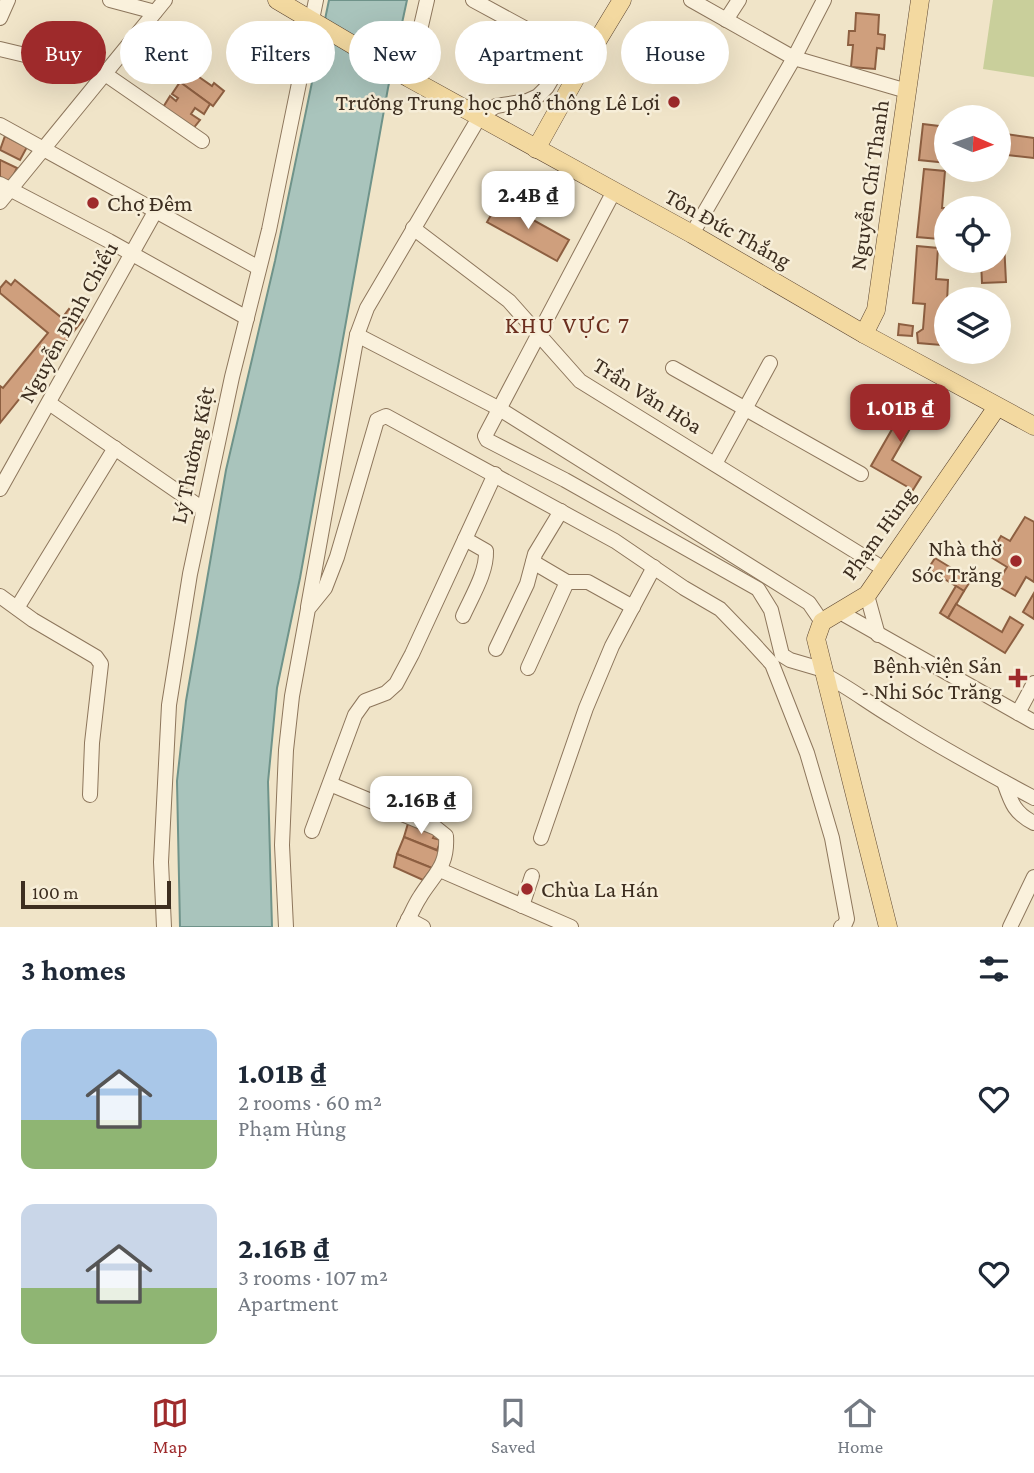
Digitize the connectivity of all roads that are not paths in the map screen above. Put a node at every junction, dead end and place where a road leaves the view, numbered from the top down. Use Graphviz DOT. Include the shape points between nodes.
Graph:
graph roads {
  1 [pos="8,0"];
  2 [pos="110,0"];
  3 [pos="165,0"];
  4 [pos="277,0"];
  5 [pos="316,0"];
  6 [pos="427,0"];
  7 [pos="473,0"];
  8 [pos="622,0"];
  9 [pos="691,0"];
  10 [pos="739,0"];
  11 [pos="824,0"];
  12 [pos="920,0"];
  13 [pos="155,12"];
  14 [pos="0,18"];
  15 [pos="726,20"];
  16 [pos="314,21"];
  17 [pos="421,21"];
  18 [pos="511,21"];
  19 [pos="607,25"];
  20 [pos="0,49"];
  21 [pos="21,54"];
  22 [pos="794,58"];
  23 [pos="106,73"];
  24 [pos="106,75"];
  25 [pos="97,84"];
  26 [pos="300,84"];
  27 [pos="419,84"];
  28 [pos="549,84"];
  29 [pos="572,84"];
  30 [pos="907,91"];
  31 [pos="480,116"];
  32 [pos="0,125"];
  33 [pos="202,141"];
  34 [pos="536,149"];
  35 [pos="43,150"];
  36 [pos="5,186"];
  37 [pos="613,193"];
  38 [pos="0,202"];
  39 [pos="155,212"];
  40 [pos="413,228"];
  41 [pos="692,234"];
  42 [pos="133,254"];
  43 [pos="259,268"];
  44 [pos="247,318"];
  45 [pos="539,332"];
  46 [pos="864,334"];
  47 [pos="357,335"];
  48 [pos="771,363"];
  49 [pos="673,369"];
  50 [pos="49,403"];
  51 [pos="997,407"];
  52 [pos="498,408"];
  53 [pos="745,409"];
  54 [pos="1034,426"];
  55 [pos="115,448"];
  56 [pos="715,464"];
  57 [pos="495,474"];
  58 [pos="861,474"];
  59 [pos="0,489"];
  60 [pos="203,509"];
  61 [pos="561,511"];
  62 [pos="465,539"];
  63 [pos="533,562"];
  64 [pos="654,567"];
  65 [pos="884,569"];
  66 [pos="567,582"];
  67 [pos="867,595"];
  68 [pos="0,596"];
  69 [pos="633,607"];
  70 [pos="17,608"];
  71 [pos="307,609"];
  72 [pos="838,611"];
  73 [pos="463,616"];
  74 [pos="822,622"];
  75 [pos="878,635"];
  76 [pos="496,649"];
  77 [pos="528,668"];
  78 [pos="825,673"];
  79 [pos="1034,683"];
  80 [pos="1018,713"];
  81 [pos="1034,722"];
  82 [pos="1004,782"];
  83 [pos="330,784"];
  84 [pos="90,795"];
  85 [pos="1034,798"];
  86 [pos="1034,822"];
  87 [pos="312,831"];
  88 [pos="541,838"];
  89 [pos="440,870"];
  90 [pos="532,876"];
  91 [pos="1034,877"];
  92 [pos="522,906"];
  93 [pos="406,923"];
  94 [pos="164,927"];
  95 [pos="286,927"];
  96 [pos="422,927"];
  97 [pos="571,927"];
  98 [pos="841,927"];
  99 [pos="888,927"];
  100 [pos="1010,927"];
  1 -- 14 [label="street"];
  2 -- 13 [label="street"];
  3 -- 13 [label="street"];
  4 -- 16 [label="main road, Tôn Đức Thắng"];
  5 -- 16 [label="street, Lý Thường Kiệt"];
  6 -- 17 [label="street"];
  7 -- 18 [label="street"];
  8 -- 19 [label="main road"];
  9 -- 15 [label="street"];
  10 -- 15 [label="street"];
  11 -- 22 [label="street"];
  12 -- 30 [label="main road, Nguyễn Chí Thanh"];
  13 -- 23 [label="street"];
  15 -- 22 [label="street"];
  20 -- 21 [label="street"];
  22 -- 30 [label="street"];
  22 -- 41 [label="street"];
  24 -- 33 [label="street"];
  25 -- 35 [label="street"];
  26 -- 43 [label="street, Lý Thường Kiệt"];
  27 -- 31 [label="main road, Tôn Đức Thắng"];
  28 -- 31 [label="street" via="538,96 496,106"];
  29 -- 34 [label="main road"];
  30 -- 46 [label="main road, Nguyễn Chí Thanh" via="876,310"];
  31 -- 34 [label="main road, Tôn Đức Thắng"];
  31 -- 40 [label="street"];
  32 -- 35 [label="street"];
  34 -- 37 [label="main road, Tôn Đức Thắng"];
  35 -- 36 [label="street"];
  35 -- 39 [label="street"];
  36 -- 38 [label="street"];
  36 -- 42 [label="street"];
  37 -- 41 [label="main road, Tôn Đức Thắng"];
  37 -- 45 [label="street"];
  39 -- 42 [label="street, Nguyễn Đình Chiểu"];
  39 -- 43 [label="street"];
  40 -- 45 [label="street, Trần Văn Hòa" via="509,301"];
  40 -- 47 [label="street" via="367,308"];
  41 -- 46 [label="main road, Tôn Đức Thắng"];
  42 -- 44 [label="street"];
  42 -- 50 [label="street, Nguyễn Đình Chiểu"];
  43 -- 44 [label="street, Lý Thường Kiệt"];
  44 -- 60 [label="street, Lý Thường Kiệt"];
  45 -- 52 [label="street"];
  45 -- 56 [label="street, Trần Văn Hòa" via="580,381"];
  46 -- 51 [label="main road, Tôn Đức Thắng"];
  47 -- 52 [label="street"];
  47 -- 71 [label="street"];
  48 -- 53 [label="street"];
  49 -- 53 [label="street"];
  50 -- 55 [label="street"];
  50 -- 59 [label="street, Nguyễn Đình Chiểu"];
  51 -- 54 [label="main road, Tôn Đức Thắng"];
  51 -- 65 [label="main road, Phạm Hùng"];
  52 -- 74 [label="street" via="809,603"];
  52 -- 78 [label="street" via="486,440 758,589 771,610 782,655"];
  53 -- 56 [label="street"];
  53 -- 58 [label="street"];
  55 -- 60 [label="street"];
  55 -- 70 [label="street"];
  56 -- 65 [label="street, Trần Văn Hòa"];
  57 -- 61 [label="street"];
  57 -- 62 [label="street"];
  57 -- 71 [label="street" via="386,416 377,420 337,557 325,588"];
  60 -- 94 [label="street, Lý Thường Kiệt" via="169,705 161,862"];
  61 -- 63 [label="street"];
  61 -- 64 [label="street"];
  62 -- 73 [label="street" via="486,554"];
  62 -- 83 [label="street" via="396,684 365,701 355,715"];
  63 -- 66 [label="street"];
  63 -- 76 [label="street"];
  64 -- 69 [label="street"];
  64 -- 98 [label="street" via="720,609 772,664 807,753 832,838 847,919"];
  65 -- 67 [label="main road, Phạm Hùng"];
  66 -- 69 [label="street" via="588,582"];
  66 -- 77 [label="street"];
  67 -- 72 [label="main road, Phạm Hùng"];
  67 -- 75 [label="street"];
  68 -- 70 [label="street"];
  69 -- 88 [label="street" via="586,708"];
  70 -- 84 [label="street" via="101,664"];
  71 -- 95 [label="street" via="286,750 282,845"];
  72 -- 74 [label="main road, Phạm Hùng"];
  72 -- 75 [label="street"];
  74 -- 78 [label="main road" via="816,639"];
  75 -- 80 [label="street"];
  78 -- 82 [label="street"];
  78 -- 99 [label="main road"];
  79 -- 80 [label="street"];
  80 -- 81 [label="street"];
  82 -- 85 [label="street"];
  82 -- 86 [label="street" via="1012,807"];
  83 -- 87 [label="street"];
  83 -- 89 [label="street" via="436,828 446,836"];
  89 -- 92 [label="street"];
  89 -- 93 [label="street"];
  90 -- 92 [label="street"];
  91 -- 100 [label="street"];
  92 -- 97 [label="street"];
  93 -- 96 [label="street"];
}
